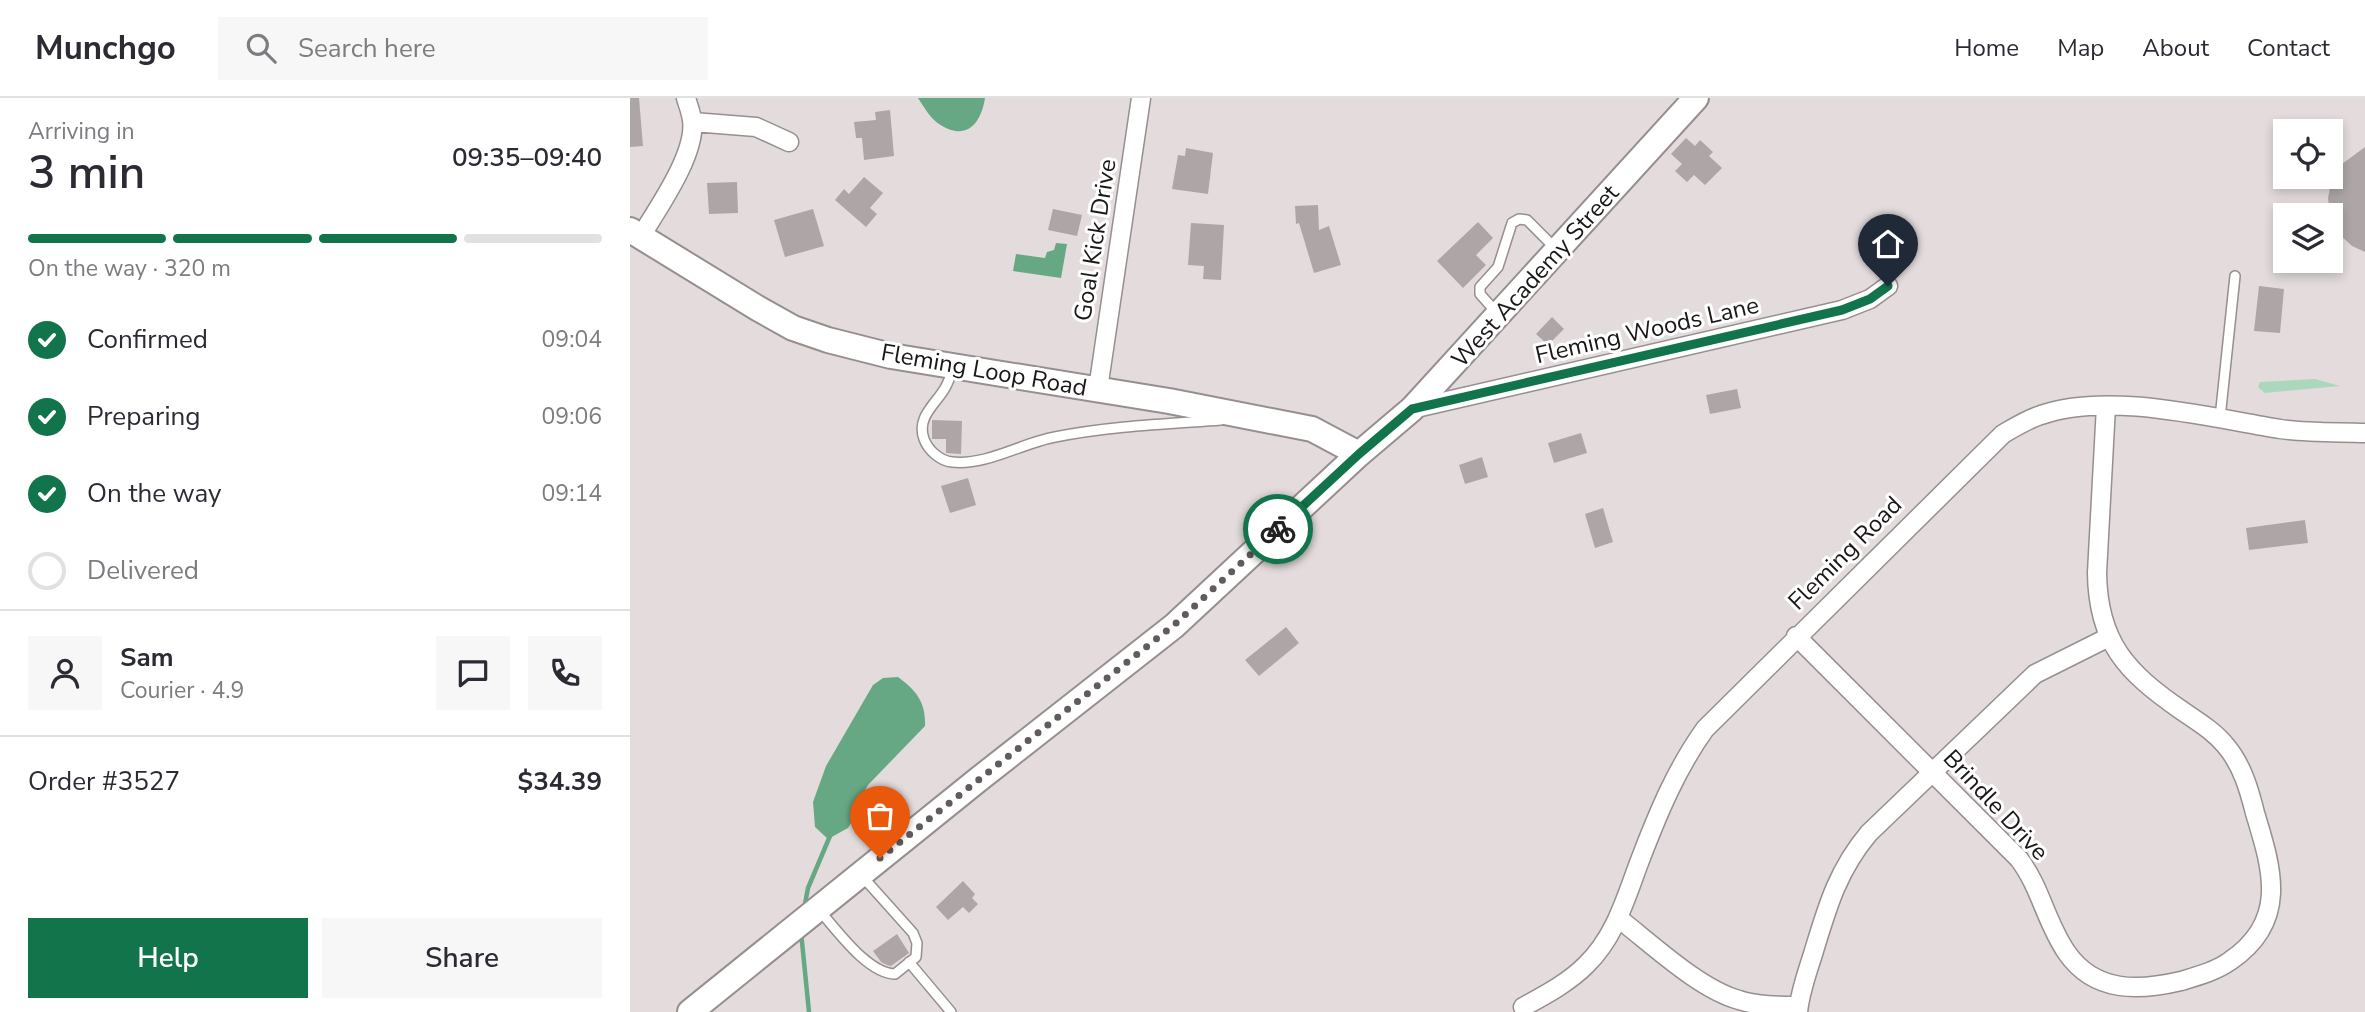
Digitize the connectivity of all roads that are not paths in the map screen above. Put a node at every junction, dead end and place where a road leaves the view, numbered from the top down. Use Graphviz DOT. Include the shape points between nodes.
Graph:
graph roads {
  1 [pos="686,98"];
  2 [pos="1141,98"];
  3 [pos="1696,98"];
  4 [pos="693,121"];
  5 [pos="789,142"];
  6 [pos="635,233"];
  7 [pos="1558,251"];
  8 [pos="2235,276"];
  9 [pos="1888,286"];
  10 [pos="1499,316"];
  11 [pos="955,366"];
  12 [pos="1098,389"];
  13 [pos="2106,405"];
  14 [pos="1412,409"];
  15 [pos="1256,417"];
  16 [pos="2220,418"];
  17 [pos="2365,433"];
  18 [pos="1359,454"];
  19 [pos="1796,636"];
  20 [pos="2109,637"];
  21 [pos="1932,772"];
  22 [pos="860,874"];
  23 [pos="818,909"];
  24 [pos="1618,918"];
  25 [pos="909,962"];
  26 [pos="1523,1007"];
  27 [pos="1798,1009"];
  28 [pos="690,1012"];
  29 [pos="951,1012"];
  1 -- 4 [label="street"];
  2 -- 12 [label="street, Goal Kick Drive"];
  3 -- 7 [label="main road, West Academy Street"];
  4 -- 5 [label="street" via="756,127"];
  4 -- 6 [label="street" via="687,152 671,188"];
  6 -- 11 [label="main road, Fleming Loop Road" via="793,328 891,356"];
  7 -- 10 [label="main road, West Academy Street"];
  7 -- 10 [label="lane" via="1527,220 1512,223 1498,267 1480,287 1480,295"];
  8 -- 16 [label="lane"];
  9 -- 14 [label="street, Fleming Woods Lane" via="1842,310"];
  10 -- 14 [label="main road, West Academy Street"];
  11 -- 12 [label="main road, Fleming Loop Road"];
  11 -- 15 [label="lane" via="922,427 924,441 935,455 949,462 972,462 1093,430"];
  12 -- 15 [label="main road, Fleming Loop Road"];
  13 -- 16 [label="street, Fleming Road"];
  13 -- 19 [label="street, Fleming Road" via="2043,414 2003,433"];
  13 -- 20 [label="street, Brindle Drive" via="2096,573"];
  14 -- 18 [label="main road, West Academy Street"];
  15 -- 18 [label="main road, Fleming Loop Road" via="1312,429"];
  16 -- 17 [label="street, Fleming Road" via="2283,430"];
  18 -- 22 [label="main road, West Academy Street" via="1174,625"];
  19 -- 21 [label="street, Brindle Drive"];
  19 -- 24 [label="street, Fleming Road" via="1718,713 1691,748 1658,813"];
  20 -- 21 [label="street" via="2035,674"];
  20 -- 21 [label="street, Brindle Drive" via="2137,677 2214,733 2239,765 2247,785 2271,866 2271,902 2263,923 2232,960 2203,974 2153,988 2121,987 2085,971 2059,940 2031,874"];
  21 -- 27 [label="street" via="1869,833 1842,871"];
  22 -- 23 [label="main road, West Academy Street"];
  22 -- 25 [label="lane" via="913,933 916,957"];
  23 -- 25 [label="lane" via="870,965 885,974 895,974"];
  23 -- 28 [label="main road, West Academy Street"];
  24 -- 26 [label="street, Fleming Road" via="1586,965"];
  24 -- 27 [label="street" via="1717,992 1738,1000"];
  25 -- 29 [label="lane"];
}
